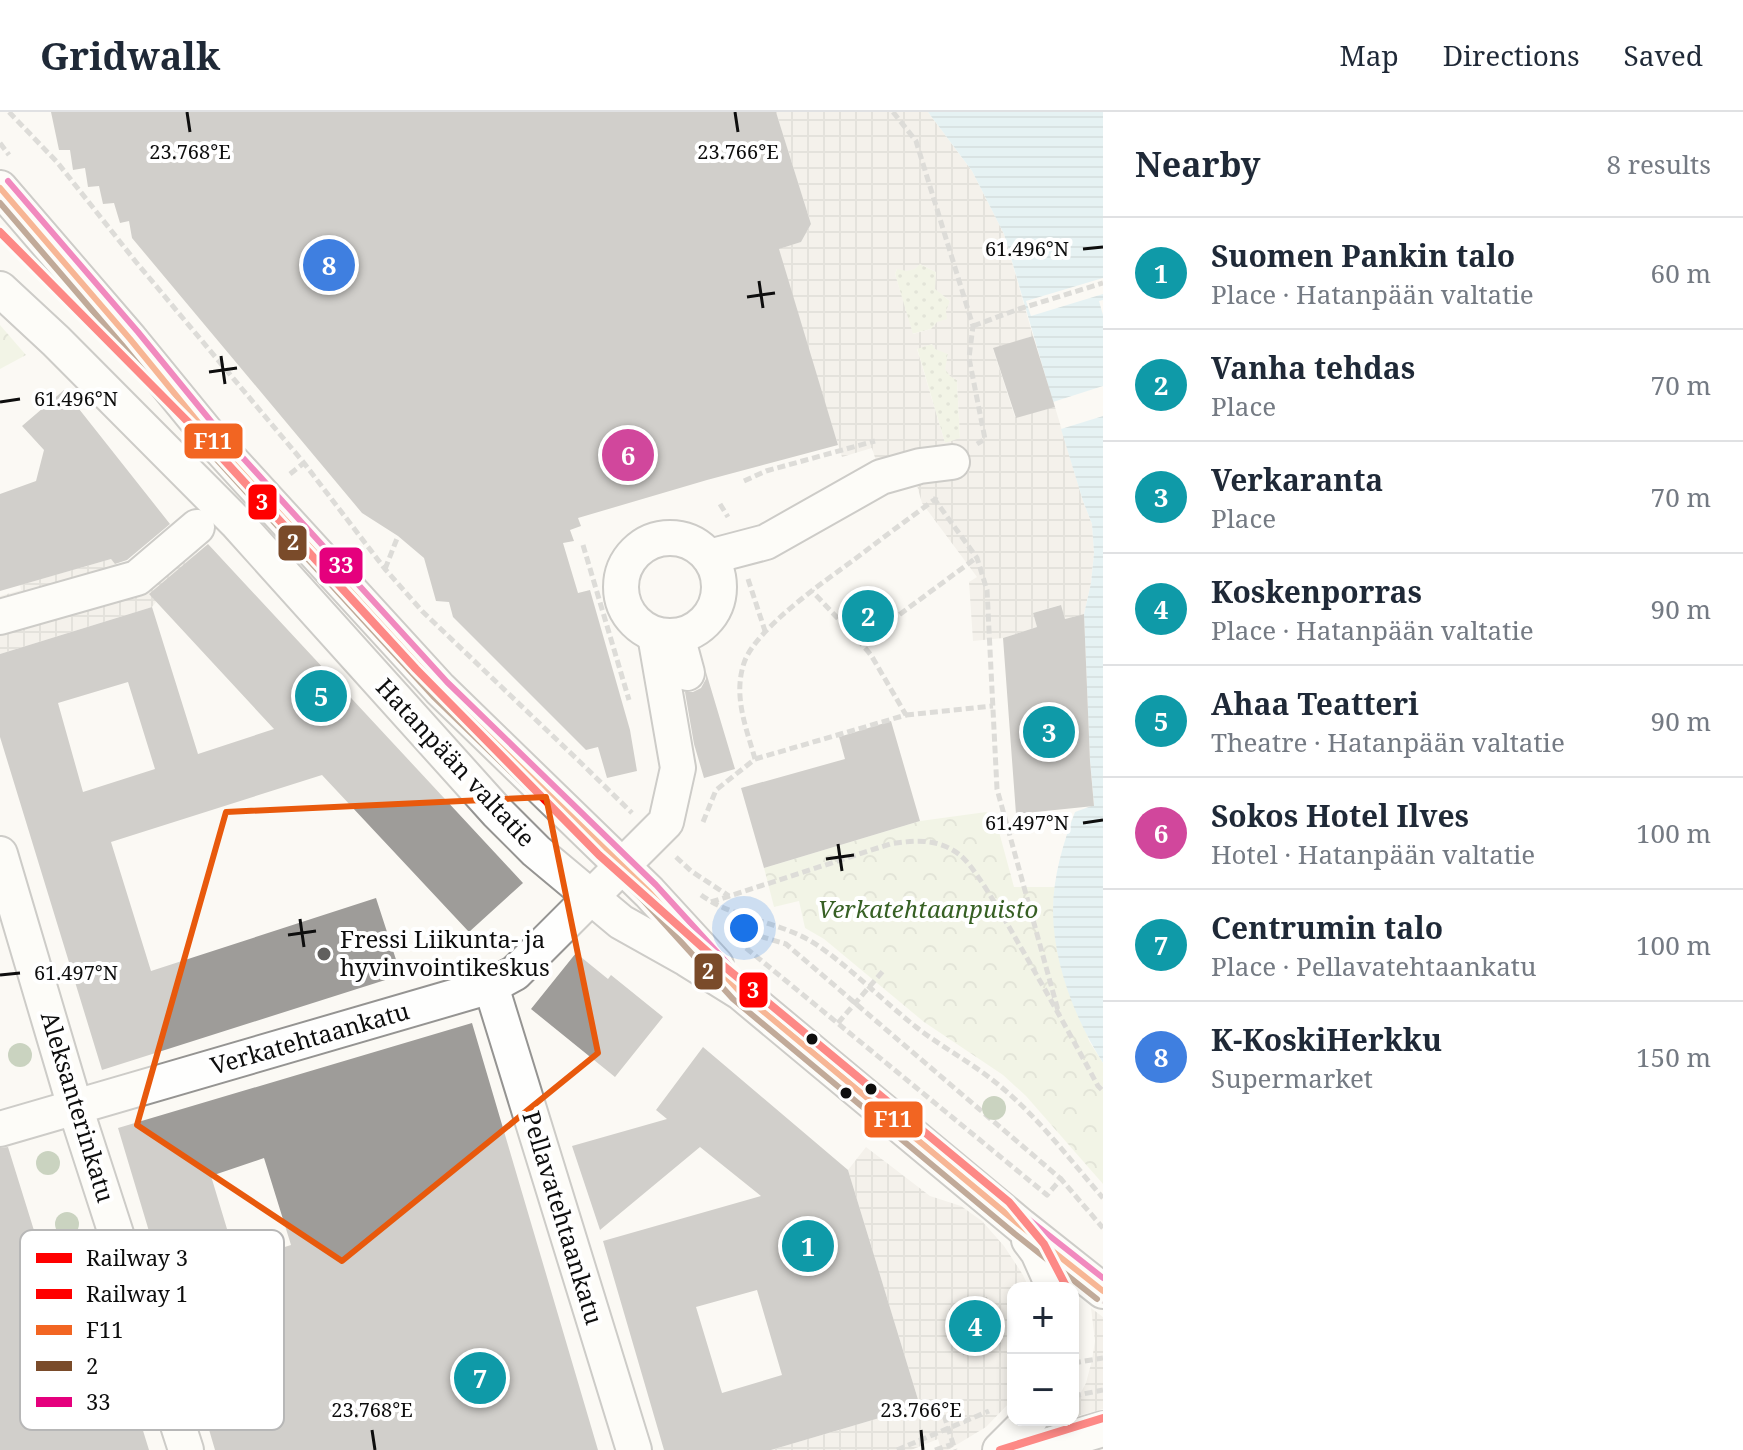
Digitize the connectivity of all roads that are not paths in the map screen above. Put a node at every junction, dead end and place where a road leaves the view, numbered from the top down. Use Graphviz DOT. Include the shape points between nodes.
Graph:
graph roads {
  1 [pos="0,188"];
  2 [pos="0,289"];
  3 [pos="952,462"];
  4 [pos="197,527"];
  5 [pos="709,557"];
  6 [pos="0,617"];
  7 [pos="666,635"];
  8 [pos="687,673"];
  9 [pos="0,854"];
  10 [pos="622,866"];
  11 [pos="591,898"];
  12 [pos="491,986"];
  13 [pos="740,992"];
  14 [pos="75,1107"];
  15 [pos="0,1129"];
  16 [pos="1021,1226"];
  17 [pos="115,1230"];
  18 [pos="1051,1282"];
  19 [pos="1103,1291"];
  20 [pos="1024,1426"];
  21 [pos="1103,1429"];
  22 [pos="180,1430"];
  23 [pos="186,1450"];
  24 [pos="634,1450"];
  25 [pos="1000,1450"];
  26 [pos="1033,1450"];
  1 -- 10 [label="street, Hatanpään valtatie" via="215,443 347,588 440,689"];
  2 -- 11 [label="street, Hatanpään valtatie" via="236,522 497,812"];
  3 -- 5 [label="street" via="881,477 766,542"];
  4 -- 6 [label="street" via="137,578"];
  5 -- 7 [label="street" via="720,589 710,617 685,635"];
  5 -- 7 [label="street" via="697,545 664,538 647,542 624,567 620,584 629,616 641,628"];
  7 -- 8 [label="street"];
  7 -- 10 [label="street, Verkatehtaankatu" via="678,768 666,822"];
  9 -- 14 [label="street, Aleksanterinkatu"];
  10 -- 11 [label="street, Verkatehtaankatu"];
  10 -- 13 [label="street, Hatanpään valtatie"];
  11 -- 12 [label="street, Verkatehtaankatu" via="515,973"];
  11 -- 13 [label="street, Hatanpään valtatie" via="621,922"];
  12 -- 14 [label="street, Verkatehtaankatu"];
  12 -- 24 [label="street, Pellavatehtaankatu"];
  13 -- 16 [label="street, Hatanpään valtatie"];
  14 -- 15 [label="street, Verkatehtaankatu"];
  14 -- 17 [label="street, Aleksanterinkatu"];
  16 -- 18 [label="street, Hatanpään valtatie"];
  16 -- 19 [label="street, Hatanpään valtatie"];
  20 -- 25 [label="street"];
  21 -- 26 [label="street"];
  22 -- 23 [label="street, Aleksanterinkatu"];
}
